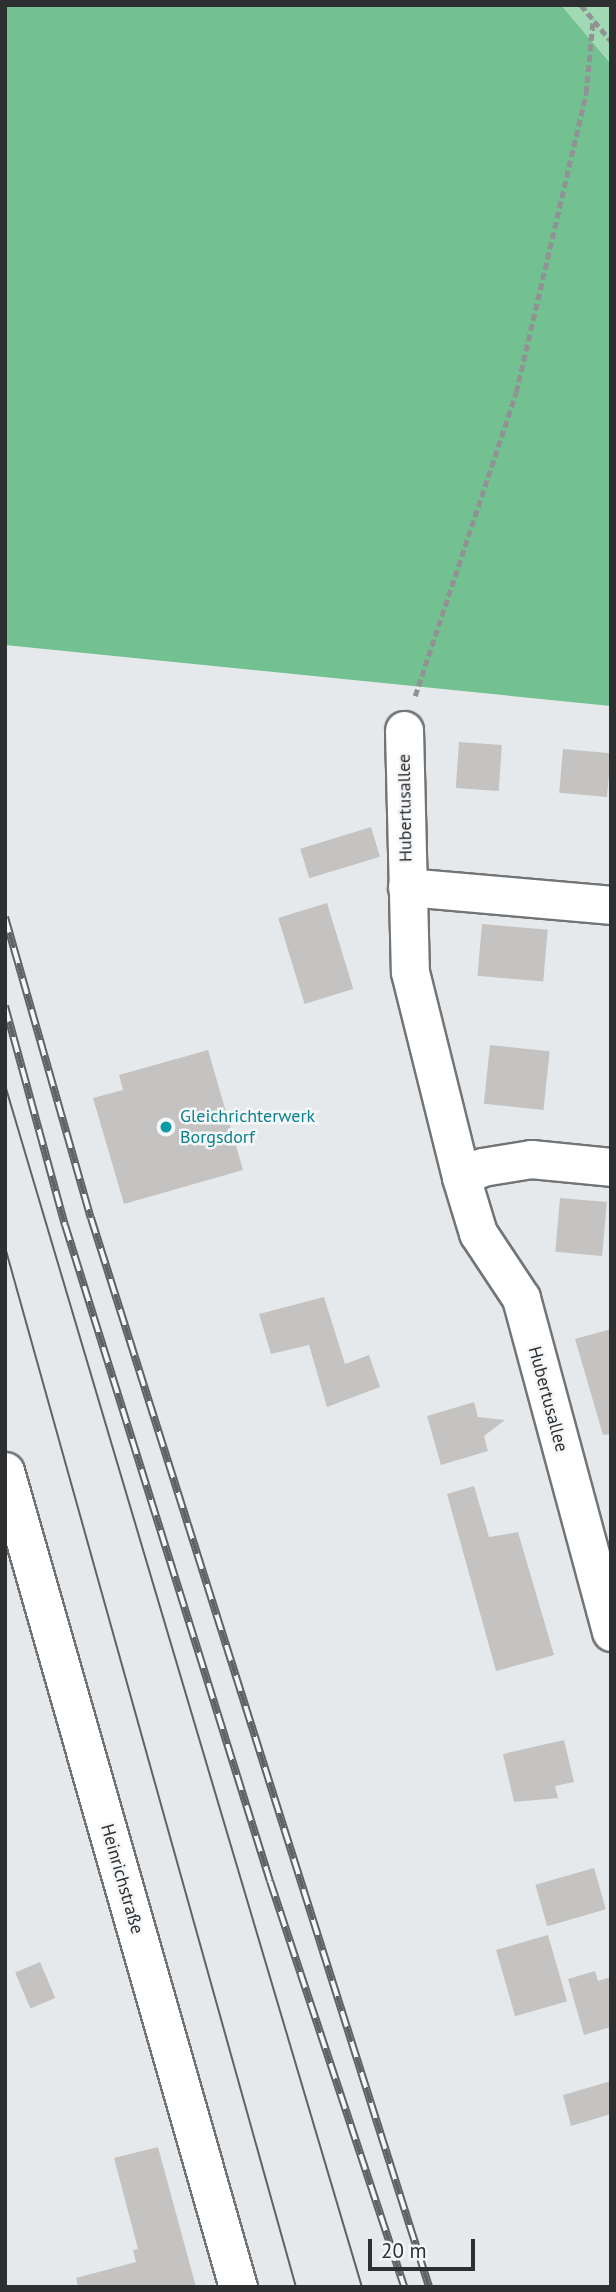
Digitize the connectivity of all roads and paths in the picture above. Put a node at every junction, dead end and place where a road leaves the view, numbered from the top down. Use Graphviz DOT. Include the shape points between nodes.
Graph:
graph roads {
  1 [pos="581,5"];
  2 [pos="593,19"];
  3 [pos="611,41"];
  4 [pos="404,730"];
  5 [pos="407,887"];
  6 [pos="611,905"];
  7 [pos="611,1167"];
  8 [pos="461,1177"];
  9 [pos="5,1471"];
  10 [pos="611,1632"];
  11 [pos="238,2287"];
  1 -- 2 [label="path"];
  2 -- 3 [label="path"];
  2 -- 4 [label="path" via="586,93 516,392"];
  4 -- 5 [label="street, Hubertusallee"];
  5 -- 6 [label="street, Hubertusallee"];
  5 -- 8 [label="street, Hubertusallee" via="410,972"];
  7 -- 8 [label="street" via="531,1159 482,1167"];
  8 -- 10 [label="street, Hubertusallee" via="478,1233 521,1298"];
  9 -- 11 [label="street, Heinrichstraße"];
}
